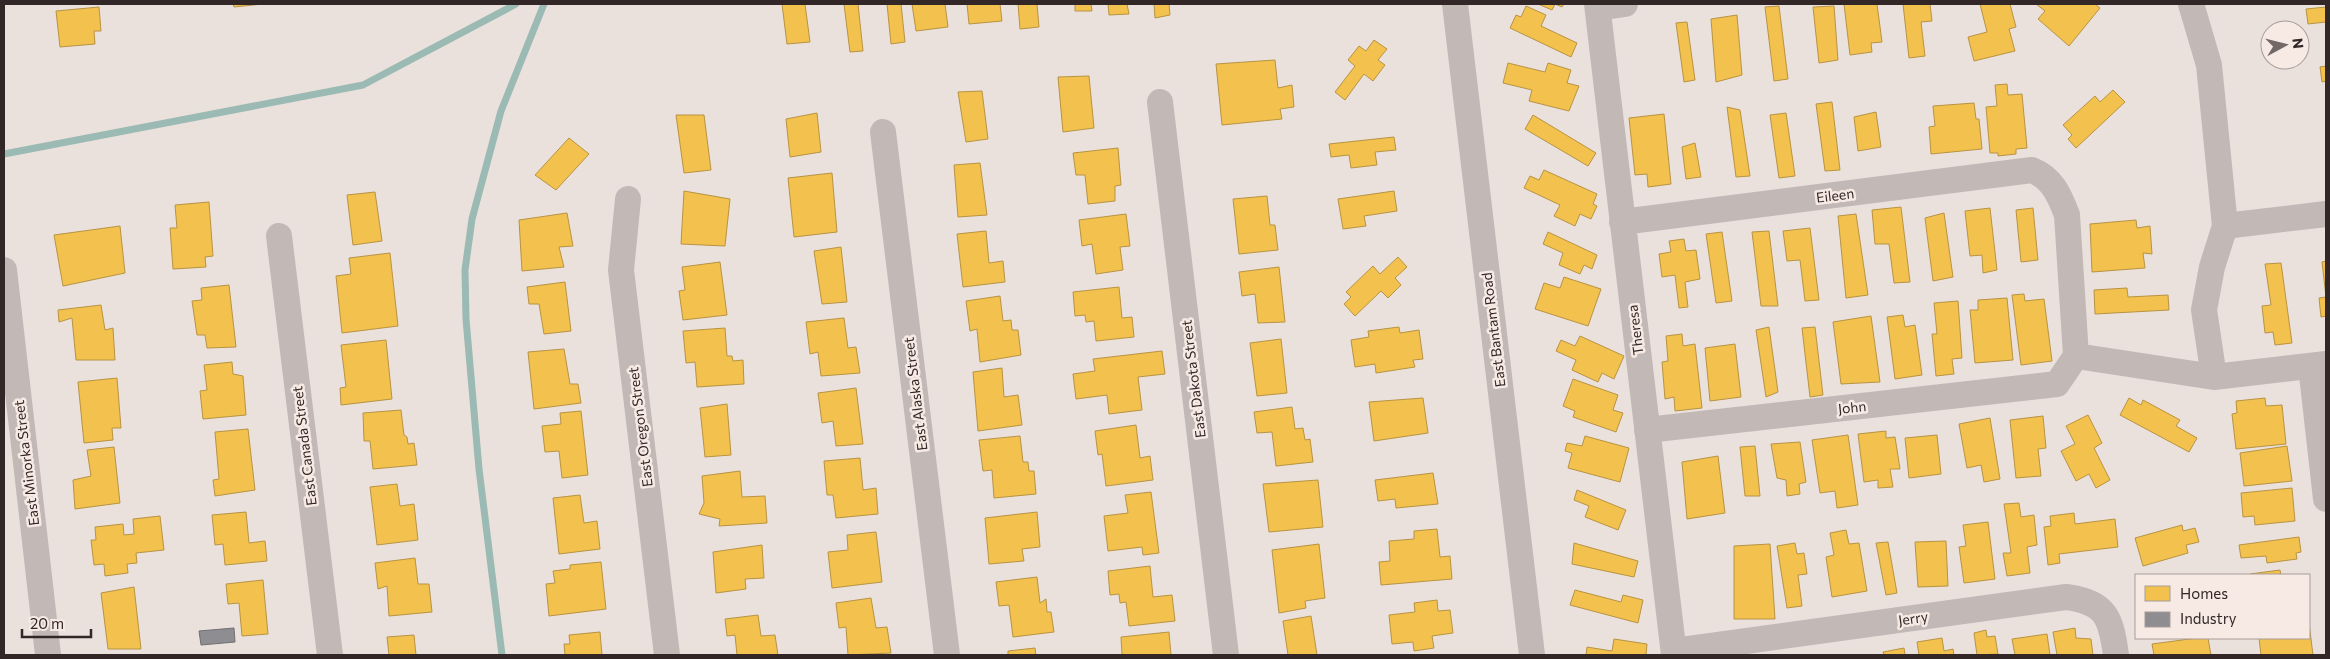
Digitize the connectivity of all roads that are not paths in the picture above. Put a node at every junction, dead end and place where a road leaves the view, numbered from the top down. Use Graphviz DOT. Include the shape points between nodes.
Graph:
graph roads {
  1 [pos="1455,4"];
  2 [pos="1625,4"];
  3 [pos="2191,4"];
  4 [pos="1598,6"];
  5 [pos="1160,102"];
  6 [pos="883,132"];
  7 [pos="628,200"];
  8 [pos="2326,214"];
  9 [pos="1622,222"];
  10 [pos="2225,226"];
  11 [pos="279,236"];
  12 [pos="4,270"];
  13 [pos="2076,356"];
  14 [pos="2318,365"];
  15 [pos="2214,377"];
  16 [pos="1647,430"];
  17 [pos="2326,499"];
  18 [pos="1674,653"];
  19 [pos="48,655"];
  20 [pos="330,655"];
  21 [pos="667,655"];
  22 [pos="947,655"];
  23 [pos="1226,655"];
  24 [pos="1532,655"];
  25 [pos="2116,655"];
  1 -- 24 [label="street, East Bantam Road"];
  2 -- 4 [label="street"];
  3 -- 10 [label="street" via="2209,65"];
  4 -- 9 [label="street, Theresa"];
  5 -- 23 [label="street, East Dakota Street"];
  6 -- 22 [label="street, East Alaska Street"];
  7 -- 21 [label="street, East Oregon Street" via="621,270"];
  8 -- 10 [label="street"];
  9 -- 13 [label="street, Eileen" via="2032,170 2046,176 2067,214"];
  9 -- 16 [label="street, Theresa"];
  10 -- 15 [label="street" via="2212,267 2204,310"];
  11 -- 20 [label="street, East Canada Street"];
  12 -- 19 [label="street, East Minorka Street"];
  13 -- 15 [label="street"];
  13 -- 16 [label="street, John" via="2058,384"];
  14 -- 15 [label="street"];
  14 -- 17 [label="street"];
  16 -- 18 [label="street, Theresa"];
  18 -- 25 [label="street, Jerry" via="2066,597 2101,608 2110,620"];
}
